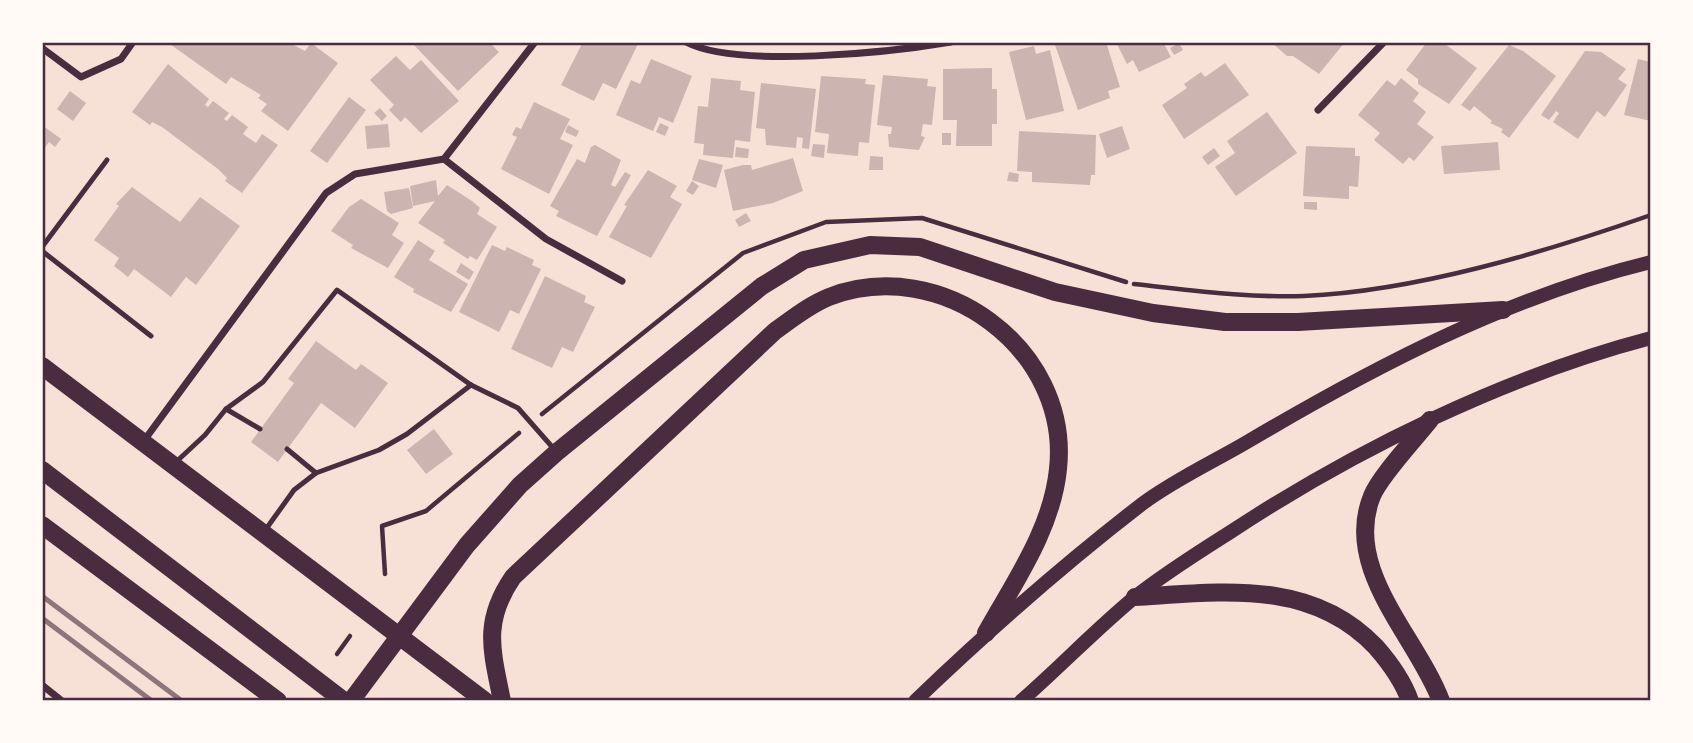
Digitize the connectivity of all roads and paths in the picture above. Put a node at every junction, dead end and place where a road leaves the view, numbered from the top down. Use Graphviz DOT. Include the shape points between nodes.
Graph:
graph roads {
  1 [pos="133,42"];
  2 [pos="535,42"];
  3 [pos="686,42"];
  4 [pos="951,42"];
  5 [pos="1384,42"];
  6 [pos="42,48"];
  7 [pos="1318,110"];
  8 [pos="444,159"];
  9 [pos="107,160"];
  10 [pos="42,249"];
  11 [pos="1651,262"];
  12 [pos="622,281"];
  13 [pos="1503,310"];
  14 [pos="151,336"];
  15 [pos="1651,338"];
  16 [pos="42,366"];
  17 [pos="471,385"];
  18 [pos="226,409"];
  19 [pos="1430,420"];
  20 [pos="260,429"];
  21 [pos="143,442"];
  22 [pos="287,449"];
  23 [pos="557,452"];
  24 [pos="174,464"];
  25 [pos="42,470"];
  26 [pos="316,473"];
  27 [pos="42,525"];
  28 [pos="382,526"];
  29 [pos="264,532"];
  30 [pos="385,574"];
  31 [pos="1135,597"];
  32 [pos="986,633"];
  33 [pos="350,636"];
  34 [pos="399,636"];
  35 [pos="337,654"];
  36 [pos="42,685"];
  37 [pos="62,701"];
  38 [pos="278,701"];
  39 [pos="344,701"];
  40 [pos="351,701"];
  41 [pos="485,701"];
  42 [pos="502,701"];
  43 [pos="915,701"];
  44 [pos="1021,701"];
  45 [pos="1410,701"];
  46 [pos="1441,701"];
  1 -- 6 [label="street" via="121,59 81,77"];
  2 -- 8 [label="street"];
  3 -- 4 [label="street" via="721,54 774,55 894,51"];
  5 -- 7 [label="street"];
  8 -- 12 [label="street" via="546,239"];
  8 -- 21 [label="street" via="355,174 326,193"];
  9 -- 10 [label="lane"];
  10 -- 14 [label="lane"];
  11 -- 13 [label="main road"];
  13 -- 23 [label="main road" via="1225,322 1153,313 1055,292 920,247 870,245 804,260 762,286"];
  13 -- 32 [label="main road" via="1378,368 1144,502"];
  15 -- 19 [label="main road" via="1543,374"];
  16 -- 21 [label="main road"];
  17 -- 18 [label="lane" via="337,290 263,382"];
  17 -- 23 [label="lane" via="518,408"];
  17 -- 26 [label="lane" via="407,435"];
  18 -- 20 [label="lane"];
  18 -- 24 [label="lane"];
  19 -- 31 [label="main road" via="1284,496"];
  19 -- 46 [label="main road" via="1372,494 1365,520 1367,553 1381,591 1432,677"];
  21 -- 24 [label="main road"];
  22 -- 26 [label="lane"];
  23 -- 34 [label="main road" via="492,514"];
  24 -- 29 [label="main road"];
  25 -- 39 [label="main road"];
  26 -- 29 [label="lane" via="294,490"];
  27 -- 38 [label="main road"];
  28 -- 30 [label="path"];
  29 -- 34 [label="main road"];
  31 -- 44 [label="main road"];
  31 -- 45 [label="main road" via="1255,592 1302,600 1325,609 1366,637 1396,674"];
  32 -- 42 [label="main road" via="1044,528 1053,499 1058,435 1050,404 1024,353 978,311 921,289 860,290 830,297 775,331 513,577 501,595 490,632"];
  32 -- 43 [label="main road"];
  33 -- 35 [label="path"];
  34 -- 40 [label="main road"];
  34 -- 41 [label="main road"];
  36 -- 37 [label="street"];
}
